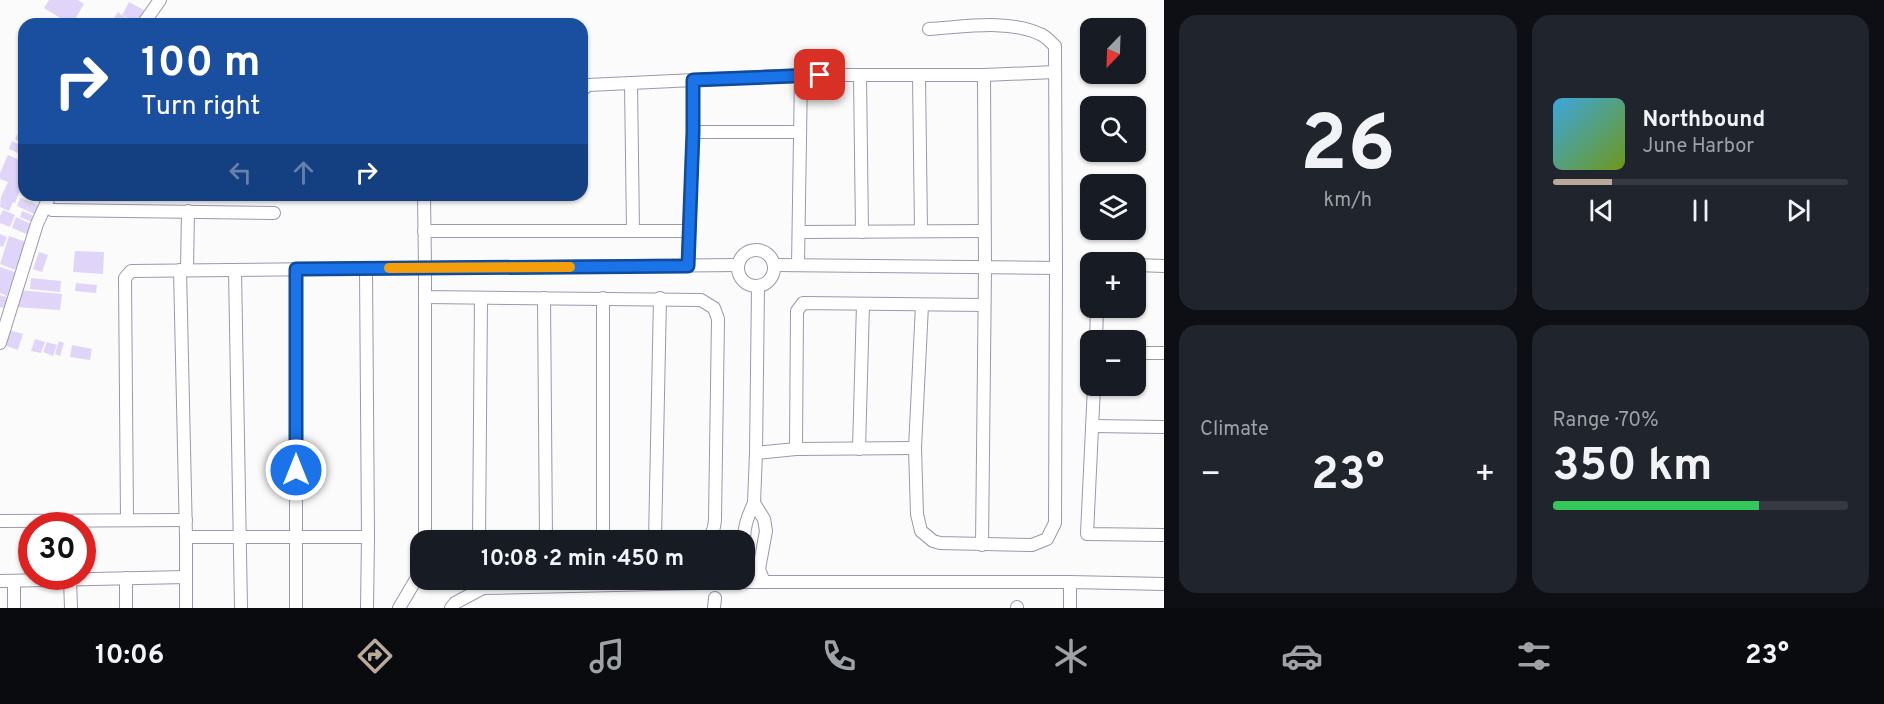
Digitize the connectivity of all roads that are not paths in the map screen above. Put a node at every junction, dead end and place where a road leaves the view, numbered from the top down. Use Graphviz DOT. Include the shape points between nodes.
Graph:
graph roads {
  1 [pos="159,0"];
  2 [pos="147,18"];
  3 [pos="929,29"];
  4 [pos="1055,72"];
  5 [pos="801,75"];
  6 [pos="860,75"];
  7 [pos="919,75"];
  8 [pos="984,75"];
  9 [pos="693,80"];
  10 [pos="631,83"];
  11 [pos="588,85"];
  12 [pos="693,132"];
  13 [pos="800,132"];
  14 [pos="47,201"];
  15 [pos="424,201"];
  16 [pos="52,210"];
  17 [pos="188,212"];
  18 [pos="274,213"];
  19 [pos="424,231"];
  20 [pos="633,231"];
  21 [pos="689,231"];
  22 [pos="921,231"];
  23 [pos="984,231"];
  24 [pos="799,232"];
  25 [pos="862,232"];
  26 [pos="738,265"];
  27 [pos="775,265"];
  28 [pos="798,265"];
  29 [pos="1146,265"];
  30 [pos="688,266"];
  31 [pos="1164,266"];
  32 [pos="424,268"];
  33 [pos="984,268"];
  34 [pos="1056,268"];
  35 [pos="296,269"];
  36 [pos="366,269"];
  37 [pos="184,270"];
  38 [pos="235,270"];
  39 [pos="758,287"];
  40 [pos="424,297"];
  41 [pos="481,298"];
  42 [pos="544,298"];
  43 [pos="603,298"];
  44 [pos="660,298"];
  45 [pos="862,304"];
  46 [pos="922,305"];
  47 [pos="984,305"];
  48 [pos="0,343"];
  49 [pos="1146,353"];
  50 [pos="1164,353"];
  51 [pos="1094,396"];
  52 [pos="1092,426"];
  53 [pos="1164,427"];
  54 [pos="859,448"];
  55 [pos="915,448"];
  56 [pos="796,449"];
  57 [pos="756,453"];
  58 [pos="754,503"];
  59 [pos="127,519"];
  60 [pos="186,520"];
  61 [pos="0,521"];
  62 [pos="425,530"];
  63 [pos="479,530"];
  64 [pos="546,530"];
  65 [pos="603,530"];
  66 [pos="655,530"];
  67 [pos="714,530"];
  68 [pos="744,530"];
  69 [pos="1164,535"];
  70 [pos="186,537"];
  71 [pos="240,537"];
  72 [pos="296,537"];
  73 [pos="368,537"];
  74 [pos="982,545"];
  75 [pos="186,577"];
  76 [pos="126,578"];
  77 [pos="96,579"];
  78 [pos="0,581"];
  79 [pos="14,581"];
  80 [pos="18,581"];
  81 [pos="755,582"];
  82 [pos="764,582"];
  83 [pos="1070,582"];
  84 [pos="1164,585"];
  85 [pos="410,589"];
  86 [pos="70,590"];
  87 [pos="479,590"];
  88 [pos="14,608"];
  89 [pos="71,608"];
  90 [pos="126,608"];
  91 [pos="186,608"];
  92 [pos="241,608"];
  93 [pos="296,608"];
  94 [pos="367,608"];
  95 [pos="399,608"];
  96 [pos="451,608"];
  97 [pos="1070,608"];
  1 -- 2 [label="street"];
  3 -- 4 [label="street" via="1022,28 1042,35 1054,46"];
  4 -- 8 [label="street"];
  4 -- 34 [label="street"];
  5 -- 6 [label="street"];
  5 -- 9 [label="street"];
  5 -- 13 [label="street"];
  6 -- 7 [label="street"];
  6 -- 25 [label="street"];
  7 -- 8 [label="street"];
  7 -- 22 [label="street"];
  8 -- 23 [label="street"];
  9 -- 10 [label="street"];
  9 -- 12 [label="street"];
  10 -- 11 [label="street"];
  10 -- 20 [label="street"];
  12 -- 13 [label="street"];
  12 -- 21 [label="street"];
  13 -- 24 [label="street"];
  14 -- 48 [label="street"];
  15 -- 19 [label="street"];
  16 -- 17 [label="street"];
  17 -- 18 [label="street"];
  17 -- 37 [label="street"];
  19 -- 20 [label="street"];
  19 -- 32 [label="street"];
  20 -- 21 [label="street"];
  21 -- 30 [label="street"];
  22 -- 23 [label="street"];
  22 -- 25 [label="street"];
  23 -- 33 [label="street"];
  24 -- 25 [label="street"];
  24 -- 28 [label="street"];
  26 -- 27 [label="street" via="748,251 759,250 770,255"];
  26 -- 30 [label="street"];
  26 -- 39 [label="street" via="743,281"];
  27 -- 28 [label="street"];
  27 -- 39 [label="street" via="769,282"];
  28 -- 33 [label="street"];
  29 -- 31 [label="street"];
  30 -- 32 [label="street"];
  32 -- 36 [label="street"];
  32 -- 40 [label="street"];
  33 -- 34 [label="street"];
  33 -- 47 [label="street"];
  34 -- 74 [label="street" via="1055,523 1047,539 1032,545"];
  35 -- 36 [label="street"];
  35 -- 38 [label="street"];
  35 -- 72 [label="street"];
  36 -- 73 [label="street"];
  37 -- 38 [label="street"];
  37 -- 59 [label="street" via="131,271 125,278"];
  37 -- 60 [label="street"];
  38 -- 71 [label="street"];
  39 -- 57 [label="street"];
  40 -- 41 [label="street"];
  40 -- 62 [label="street"];
  41 -- 42 [label="street"];
  41 -- 63 [label="street"];
  42 -- 43 [label="street"];
  42 -- 64 [label="street"];
  43 -- 44 [label="street"];
  43 -- 65 [label="street"];
  44 -- 66 [label="street"];
  44 -- 67 [label="street" via="701,300 714,308 718,319"];
  45 -- 46 [label="street"];
  45 -- 54 [label="street"];
  45 -- 56 [label="street" via="803,303 797,311"];
  46 -- 47 [label="street"];
  46 -- 55 [label="street"];
  47 -- 74 [label="street"];
  49 -- 50 [label="street"];
  51 -- 52 [label="street"];
  52 -- 53 [label="street"];
  52 -- 69 [label="street" via="1087,534"];
  54 -- 55 [label="street"];
  54 -- 56 [label="street"];
  55 -- 74 [label="street" via="921,531 940,543"];
  56 -- 57 [label="street"];
  57 -- 58 [label="street"];
  58 -- 68 [label="street"];
  58 -- 82 [label="street" via="766,531 759,569"];
  59 -- 60 [label="street"];
  59 -- 61 [label="street"];
  60 -- 70 [label="street"];
  70 -- 71 [label="street"];
  70 -- 75 [label="street"];
  71 -- 72 [label="street"];
  71 -- 92 [label="street"];
  72 -- 73 [label="street"];
  72 -- 93 [label="street"];
  73 -- 94 [label="street"];
  75 -- 76 [label="street"];
  75 -- 91 [label="street"];
  76 -- 77 [label="street"];
  76 -- 90 [label="street"];
  78 -- 79 [label="street"];
  79 -- 80 [label="street"];
  79 -- 88 [label="street"];
  81 -- 82 [label="street"];
  82 -- 83 [label="street"];
  83 -- 84 [label="street"];
  83 -- 97 [label="street"];
  85 -- 95 [label="street"];
  86 -- 89 [label="street"];
  87 -- 96 [label="street"];
}
